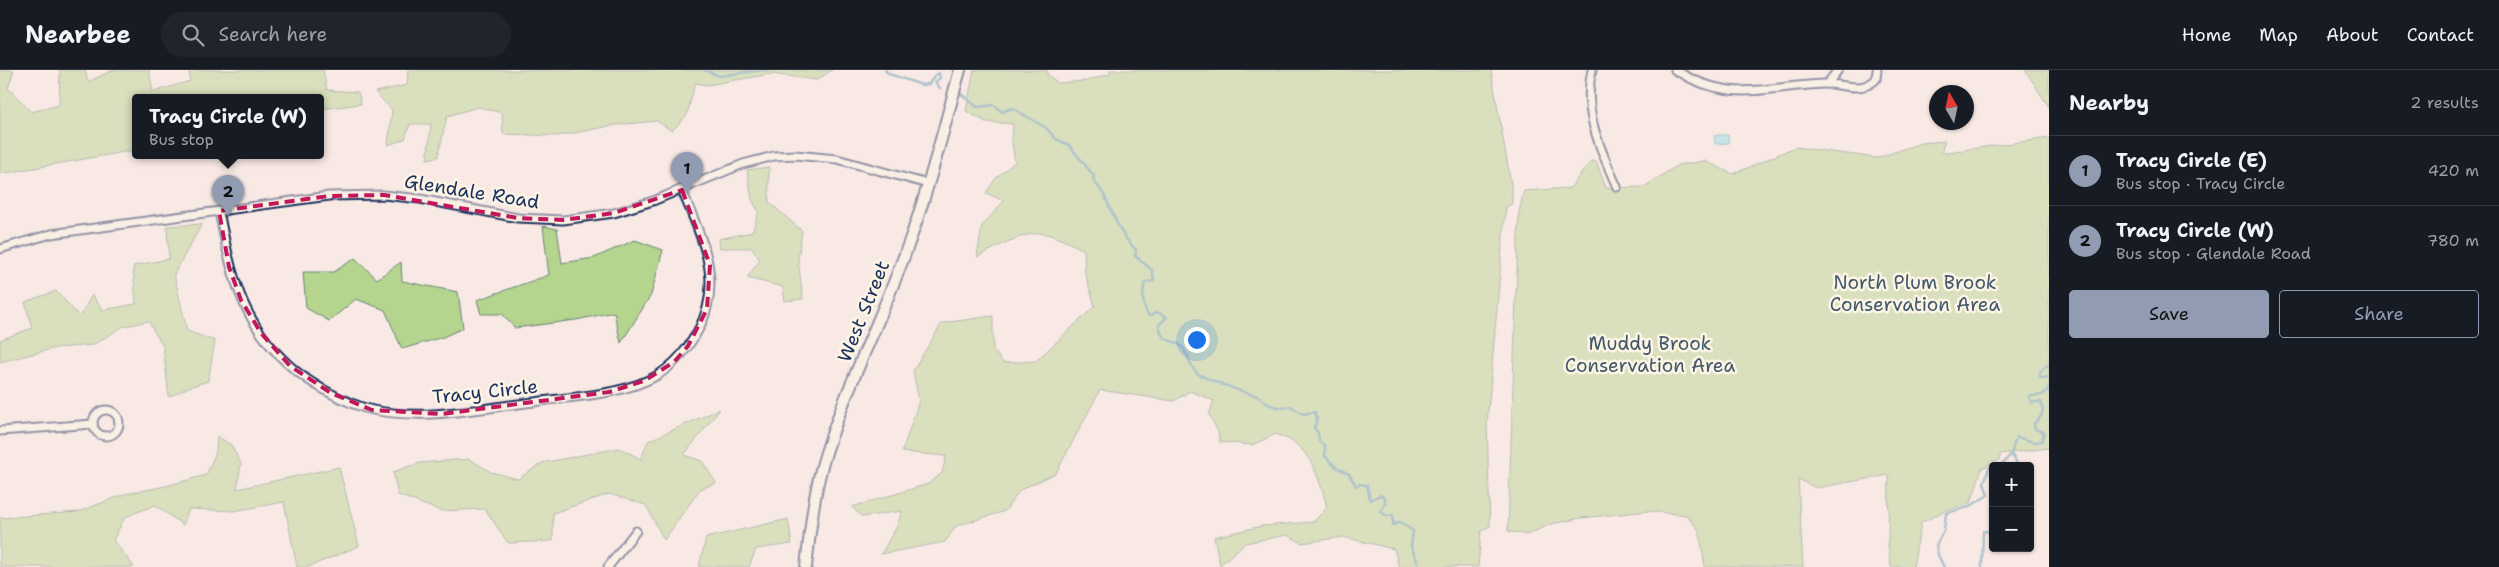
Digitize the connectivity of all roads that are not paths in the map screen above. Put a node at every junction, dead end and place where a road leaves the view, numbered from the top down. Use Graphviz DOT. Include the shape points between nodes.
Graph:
graph roads {
  1 [pos="960,70"];
  2 [pos="1592,70"];
  3 [pos="1675,70"];
  4 [pos="1838,70"];
  5 [pos="1878,70"];
  6 [pos="1826,84"];
  7 [pos="928,184"];
  8 [pos="1617,187"];
  9 [pos="682,190"];
  10 [pos="219,211"];
  11 [pos="0,248"];
  12 [pos="93,424"];
  13 [pos="0,431"];
  14 [pos="636,531"];
  15 [pos="608,567"];
  16 [pos="806,567"];
  1 -- 7 [label="main road, West Street"];
  2 -- 8 [label="street" via="1589,89 1591,120"];
  3 -- 6 [label="street" via="1711,87 1736,92"];
  4 -- 6 [label="street"];
  5 -- 6 [label="street" via="1876,79 1864,86"];
  7 -- 9 [label="street, Glendale Road" via="837,159 795,155 774,156 743,164"];
  7 -- 16 [label="main road, West Street" via="906,252 844,403 822,466"];
  9 -- 10 [label="street, Glendale Road" via="614,213 563,220 518,218 384,195 330,196"];
  9 -- 10 [label="street, Tracy Circle" via="706,252 710,288 699,328 674,362 644,382 609,392 442,414 372,410 331,394 290,366 261,333 241,300 229,267"];
  10 -- 11 [label="street, Glendale Road" via="51,234"];
  12 -- 13 [label="street"];
  14 -- 15 [label="street"];
}
